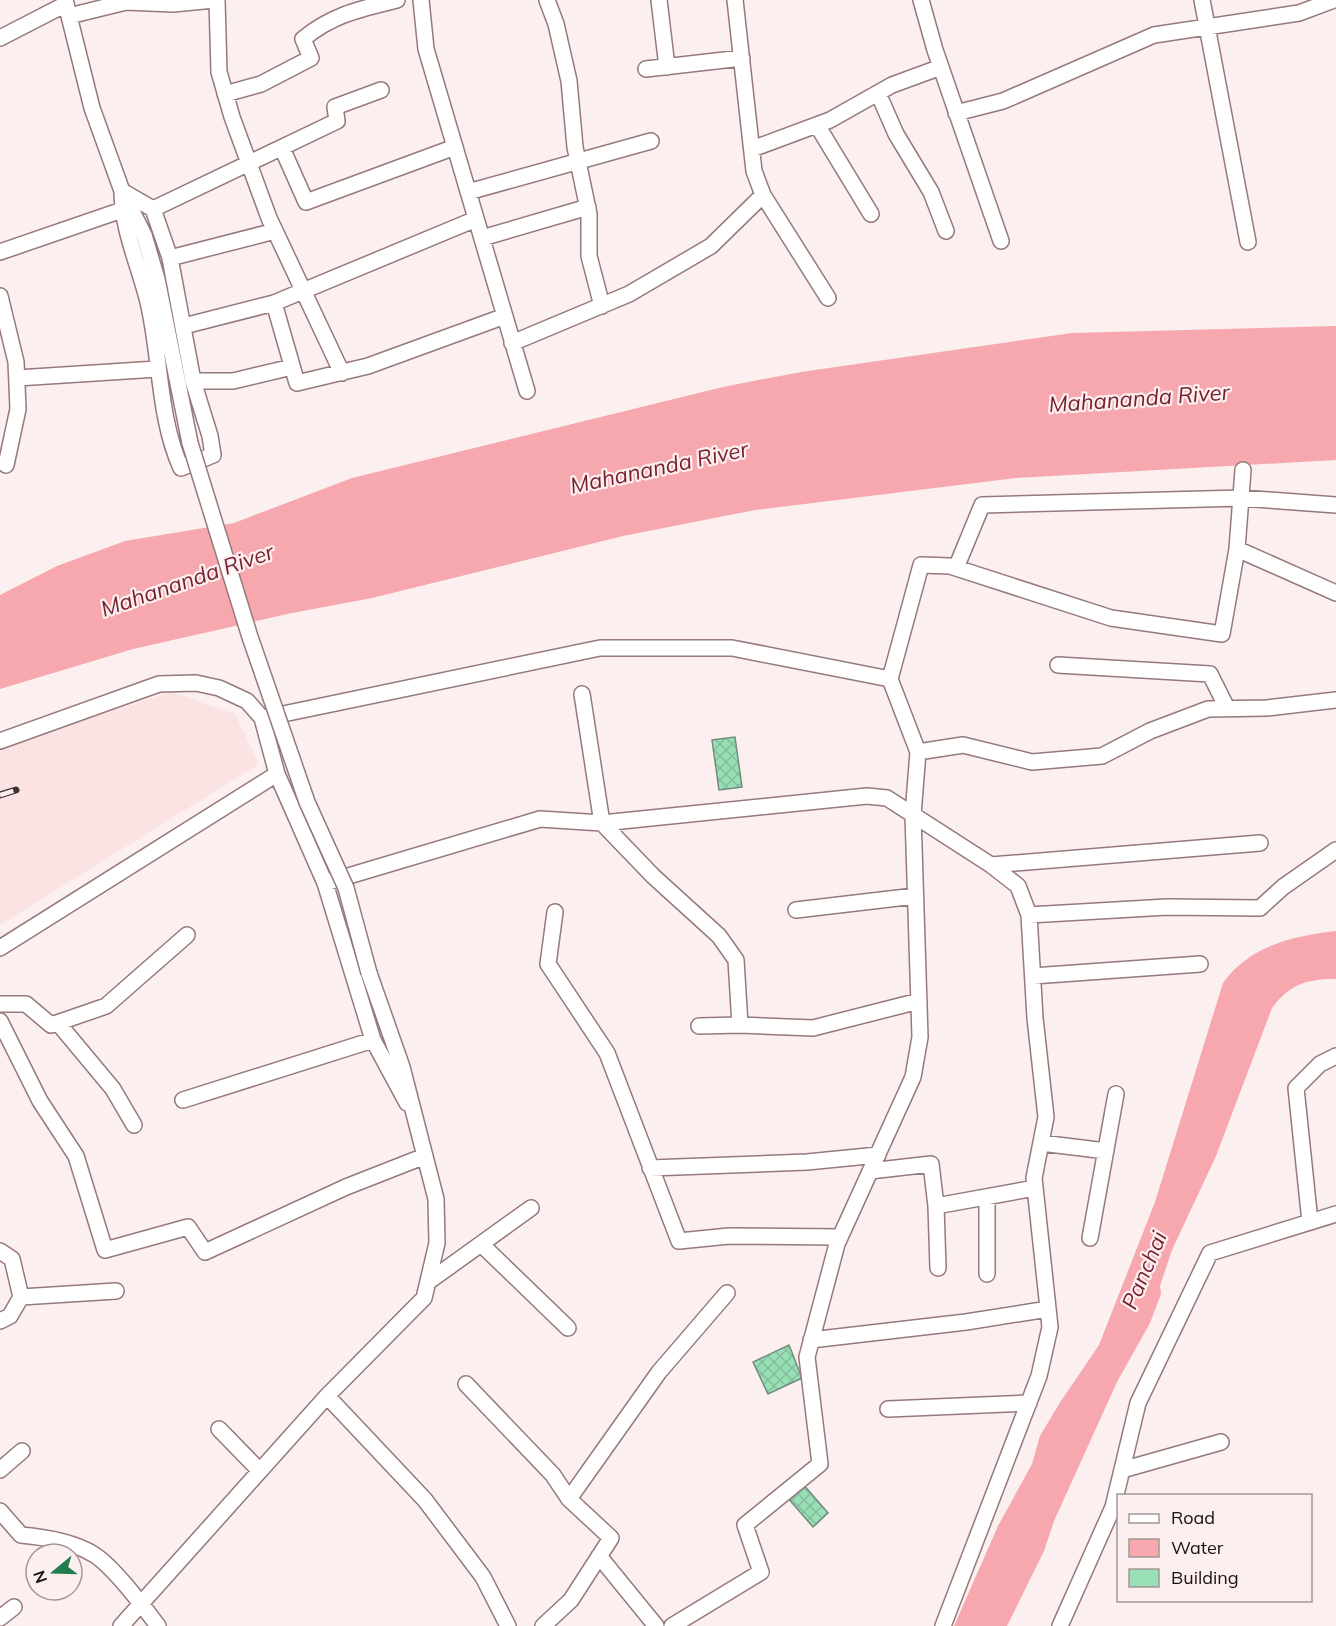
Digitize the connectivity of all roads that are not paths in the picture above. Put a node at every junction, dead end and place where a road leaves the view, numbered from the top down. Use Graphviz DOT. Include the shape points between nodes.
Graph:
graph roads {
  1 [pos="215,0"];
  2 [pos="398,0"];
  3 [pos="421,0"];
  4 [pos="547,0"];
  5 [pos="659,0"];
  6 [pos="735,0"];
  7 [pos="921,0"];
  8 [pos="1202,0"];
  9 [pos="1334,0"];
  10 [pos="67,7"];
  11 [pos="1207,27"];
  12 [pos="0,38"];
  13 [pos="742,58"];
  14 [pos="667,67"];
  15 [pos="940,67"];
  16 [pos="646,69"];
  17 [pos="381,90"];
  18 [pos="878,93"];
  19 [pos="225,94"];
  20 [pos="956,113"];
  21 [pos="817,125"];
  22 [pos="651,141"];
  23 [pos="455,147"];
  24 [pos="282,148"];
  25 [pos="752,149"];
  26 [pos="578,159"];
  27 [pos="249,164"];
  28 [pos="122,191"];
  29 [pos="468,192"];
  30 [pos="763,195"];
  31 [pos="588,207"];
  32 [pos="153,209"];
  33 [pos="122,210"];
  34 [pos="871,214"];
  35 [pos="476,219"];
  36 [pos="275,231"];
  37 [pos="946,231"];
  38 [pos="482,238"];
  39 [pos="1001,241"];
  40 [pos="1248,242"];
  41 [pos="0,252"];
  42 [pos="170,258"];
  43 [pos="302,292"];
  44 [pos="0,296"];
  45 [pos="828,298"];
  46 [pos="274,303"];
  47 [pos="602,306"];
  48 [pos="505,316"];
  49 [pos="184,326"];
  50 [pos="512,343"];
  51 [pos="292,367"];
  52 [pos="157,369"];
  53 [pos="342,373"];
  54 [pos="17,378"];
  55 [pos="193,381"];
  56 [pos="527,391"];
  57 [pos="6,465"];
  58 [pos="1243,470"];
  59 [pos="1241,498"];
  60 [pos="1336,505"];
  61 [pos="1237,549"];
  62 [pos="956,568"];
  63 [pos="1336,593"];
  64 [pos="1058,665"];
  65 [pos="890,679"];
  66 [pos="582,694"];
  67 [pos="1336,700"];
  68 [pos="1227,708"];
  69 [pos="262,718"];
  70 [pos="0,741"];
  71 [pos="918,752"];
  72 [pos="277,774"];
  73 [pos="913,815"];
  74 [pos="602,823"];
  75 [pos="1260,843"];
  76 [pos="1336,850"];
  77 [pos="991,865"];
  78 [pos="326,883"];
  79 [pos="915,896"];
  80 [pos="796,910"];
  81 [pos="555,912"];
  82 [pos="1029,915"];
  83 [pos="187,935"];
  84 [pos="0,948"];
  85 [pos="1200,964"];
  86 [pos="1033,976"];
  87 [pos="919,1002"];
  88 [pos="0,1004"];
  89 [pos="0,1021"];
  90 [pos="58,1023"];
  91 [pos="740,1024"];
  92 [pos="699,1026"];
  93 [pos="373,1040"];
  94 [pos="1336,1056"];
  95 [pos="1116,1094"];
  96 [pos="183,1100"];
  97 [pos="414,1115"];
  98 [pos="134,1125"];
  99 [pos="1041,1143"];
  100 [pos="1106,1151"];
  101 [pos="878,1155"];
  102 [pos="425,1156"];
  103 [pos="650,1168"];
  104 [pos="870,1171"];
  105 [pos="1035,1188"];
  106 [pos="987,1197"];
  107 [pos="936,1206"];
  108 [pos="531,1208"];
  109 [pos="1336,1214"];
  110 [pos="1310,1222"];
  111 [pos="840,1237"];
  112 [pos="1090,1238"];
  113 [pos="481,1244"];
  114 [pos="0,1251"];
  115 [pos="938,1268"];
  116 [pos="987,1274"];
  117 [pos="428,1282"];
  118 [pos="116,1291"];
  119 [pos="727,1293"];
  120 [pos="21,1297"];
  121 [pos="1048,1309"];
  122 [pos="0,1321"];
  123 [pos="568,1328"];
  124 [pos="812,1340"];
  125 [pos="466,1384"];
  126 [pos="327,1396"];
  127 [pos="1029,1403"];
  128 [pos="888,1409"];
  129 [pos="219,1429"];
  130 [pos="1221,1442"];
  131 [pos="22,1451"];
  132 [pos="1,1468"];
  133 [pos="259,1470"];
  134 [pos="1122,1470"];
  135 [pos="569,1499"];
  136 [pos="0,1511"];
  137 [pos="599,1556"];
  138 [pos="141,1602"];
  139 [pos="15,1607"];
  140 [pos="0,1618"];
  141 [pos="121,1626"];
  142 [pos="158,1626"];
  143 [pos="508,1626"];
  144 [pos="543,1626"];
  145 [pos="656,1626"];
  146 [pos="672,1626"];
  147 [pos="943,1626"];
  148 [pos="1060,1626"];
  1 -- 10 [label="street"];
  1 -- 19 [label="street" via="219,72"];
  2 -- 19 [label="street" via="322,23 303,39 311,58 261,84"];
  3 -- 23 [label="street" via="426,49"];
  4 -- 26 [label="street" via="569,81"];
  5 -- 14 [label="street"];
  6 -- 13 [label="street"];
  7 -- 15 [label="street"];
  8 -- 11 [label="street"];
  9 -- 11 [label="street" via="1299,13"];
  10 -- 12 [label="street"];
  10 -- 28 [label="street" via="92,108"];
  11 -- 20 [label="street" via="1154,34 1003,100"];
  11 -- 40 [label="street"];
  13 -- 14 [label="street"];
  13 -- 25 [label="street"];
  14 -- 16 [label="street"];
  15 -- 18 [label="street"];
  15 -- 20 [label="street"];
  17 -- 24 [label="street" via="335,107 338,121"];
  18 -- 21 [label="street"];
  18 -- 37 [label="street" via="896,134 931,192"];
  19 -- 27 [label="street"];
  20 -- 39 [label="street"];
  21 -- 25 [label="street"];
  21 -- 34 [label="street"];
  22 -- 26 [label="street"];
  23 -- 24 [label="street" via="306,202"];
  23 -- 29 [label="street"];
  24 -- 27 [label="street"];
  25 -- 30 [label="street" via="754,171"];
  26 -- 29 [label="street"];
  26 -- 31 [label="street"];
  27 -- 32 [label="street"];
  27 -- 36 [label="street"];
  28 -- 32 [label="street"];
  28 -- 33 [label="street"];
  28 -- 97 [label="street, bridge" via="144,235 157,279 190,443 250,637 307,802 346,888"];
  29 -- 35 [label="street"];
  30 -- 45 [label="street"];
  30 -- 47 [label="street" via="711,246"];
  31 -- 38 [label="street"];
  31 -- 47 [label="street" via="589,256"];
  32 -- 42 [label="street"];
  33 -- 41 [label="street"];
  33 -- 52 [label="street" via="148,303"];
  35 -- 38 [label="street"];
  35 -- 43 [label="street"];
  36 -- 42 [label="street"];
  36 -- 43 [label="street"];
  38 -- 48 [label="street"];
  42 -- 49 [label="street"];
  43 -- 46 [label="street"];
  43 -- 53 [label="street"];
  44 -- 54 [label="street"];
  46 -- 49 [label="street"];
  46 -- 51 [label="street"];
  47 -- 50 [label="street"];
  48 -- 50 [label="street"];
  48 -- 53 [label="street"];
  49 -- 55 [label="street"];
  50 -- 56 [label="street"];
  51 -- 53 [label="street" via="297,383"];
  51 -- 55 [label="street" via="232,381"];
  52 -- 54 [label="street"];
  52 -- 55 [label="street" via="171,446 181,468 213,455"];
  54 -- 57 [label="street" via="18,409"];
  58 -- 59 [label="street"];
  59 -- 60 [label="street"];
  59 -- 61 [label="street"];
  59 -- 62 [label="street" via="982,505"];
  61 -- 62 [label="street" via="1222,634 1111,618"];
  61 -- 63 [label="street"];
  62 -- 65 [label="street" via="921,565"];
  64 -- 68 [label="street" via="1210,675"];
  65 -- 69 [label="street" via="732,648 600,648"];
  65 -- 71 [label="street"];
  66 -- 74 [label="street"];
  67 -- 68 [label="street"];
  68 -- 71 [label="street" via="1208,709 1150,731 1102,756 1032,762 963,746"];
  69 -- 70 [label="street" via="247,701 219,688 196,682 159,684"];
  69 -- 72 [label="street"];
  71 -- 73 [label="street"];
  72 -- 78 [label="street"];
  72 -- 84 [label="street"];
  73 -- 74 [label="street" via="887,798 867,796"];
  73 -- 77 [label="street"];
  73 -- 79 [label="street"];
  74 -- 78 [label="street" via="540,819"];
  74 -- 91 [label="street" via="719,936 736,960"];
  75 -- 77 [label="street"];
  76 -- 82 [label="street" via="1260,908 1167,906"];
  77 -- 82 [label="street" via="1018,886"];
  78 -- 93 [label="street"];
  79 -- 80 [label="street"];
  79 -- 87 [label="street"];
  81 -- 103 [label="street" via="548,964 607,1053"];
  82 -- 86 [label="street"];
  83 -- 90 [label="street" via="106,1006"];
  85 -- 86 [label="street"];
  86 -- 99 [label="street" via="1046,1117"];
  87 -- 91 [label="street" via="813,1028"];
  87 -- 101 [label="street" via="920,1037 913,1077"];
  88 -- 90 [label="street" via="26,1004 51,1025"];
  89 -- 102 [label="street" via="40,1101 76,1156 105,1250 188,1227 205,1252 346,1187"];
  90 -- 98 [label="street" via="114,1089"];
  91 -- 92 [label="street"];
  93 -- 96 [label="street"];
  93 -- 97 [label="street"];
  94 -- 110 [label="street" via="1320,1064 1296,1088"];
  95 -- 100 [label="street"];
  97 -- 102 [label="street"];
  99 -- 100 [label="street"];
  99 -- 105 [label="street"];
  100 -- 112 [label="street"];
  101 -- 103 [label="street"];
  101 -- 104 [label="street"];
  102 -- 117 [label="street" via="436,1199 437,1243"];
  103 -- 111 [label="street" via="679,1241 729,1236"];
  104 -- 107 [label="street" via="931,1164"];
  104 -- 111 [label="street"];
  105 -- 106 [label="street"];
  105 -- 121 [label="street"];
  106 -- 107 [label="street"];
  106 -- 116 [label="street"];
  107 -- 115 [label="street"];
  108 -- 113 [label="street"];
  109 -- 110 [label="street"];
  110 -- 134 [label="street" via="1210,1253 1138,1403"];
  111 -- 124 [label="street"];
  113 -- 117 [label="street"];
  113 -- 123 [label="street"];
  114 -- 120 [label="street" via="12,1259"];
  117 -- 126 [label="street" via="424,1298"];
  118 -- 120 [label="street"];
  119 -- 135 [label="street" via="659,1372"];
  120 -- 122 [label="street" via="10,1316"];
  121 -- 124 [label="street"];
  121 -- 127 [label="street" via="1050,1327"];
  124 -- 146 [label="street" via="807,1357 820,1464 745,1525 761,1572"];
  125 -- 135 [label="street" via="553,1475"];
  126 -- 133 [label="street"];
  126 -- 143 [label="street" via="425,1500 483,1577"];
  127 -- 128 [label="street"];
  127 -- 147 [label="street"];
  129 -- 133 [label="street"];
  130 -- 134 [label="street"];
  131 -- 132 [label="street"];
  133 -- 138 [label="street"];
  134 -- 148 [label="street" via="1113,1506"];
  135 -- 137 [label="street" via="611,1538"];
  136 -- 138 [label="street" via="21,1535 47,1537 93,1554"];
  137 -- 144 [label="street" via="571,1600"];
  137 -- 145 [label="street"];
  138 -- 141 [label="street"];
  138 -- 142 [label="street"];
  139 -- 140 [label="street"];
}
